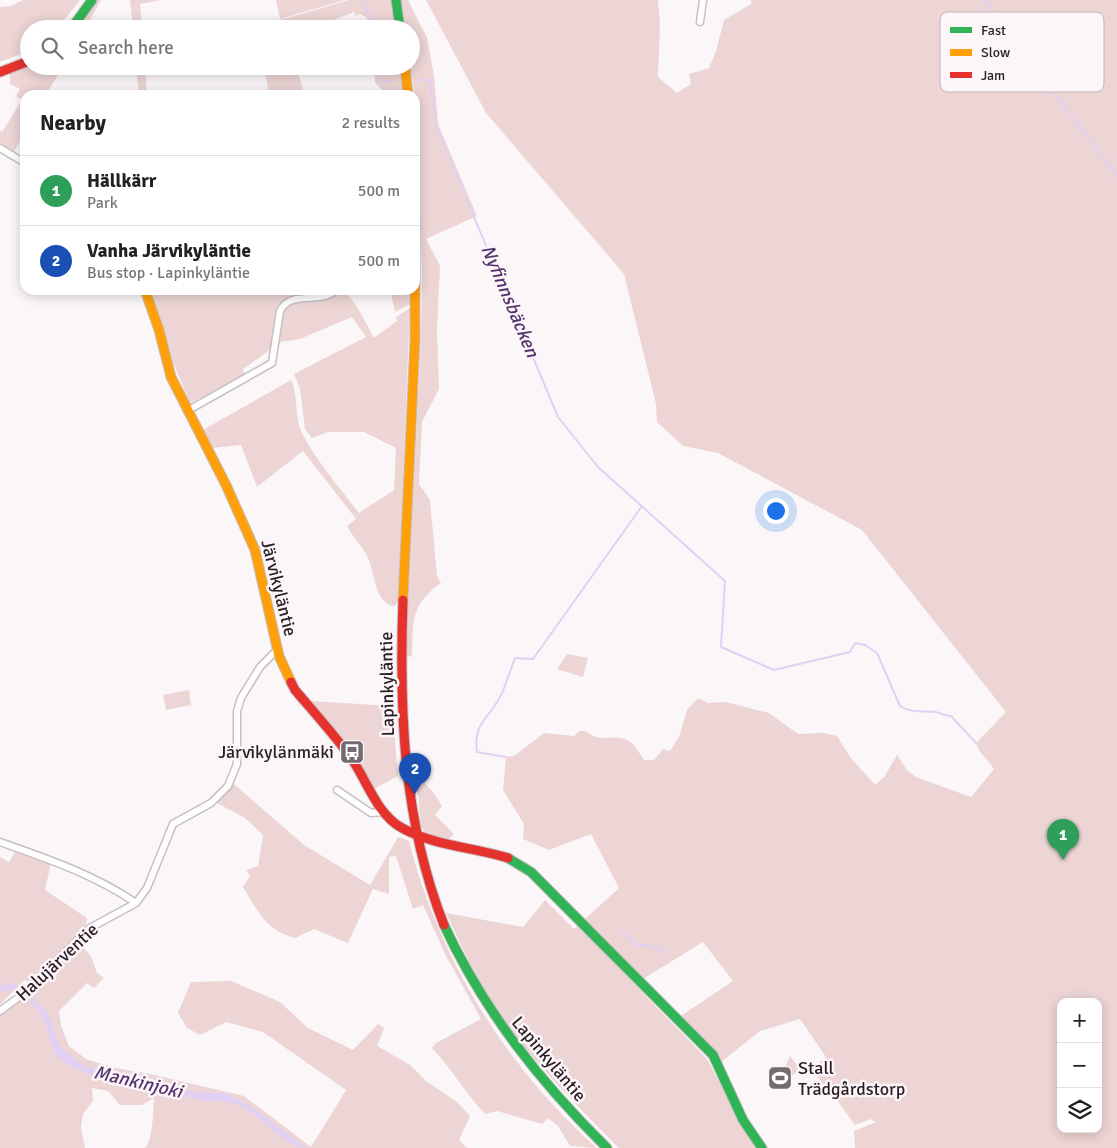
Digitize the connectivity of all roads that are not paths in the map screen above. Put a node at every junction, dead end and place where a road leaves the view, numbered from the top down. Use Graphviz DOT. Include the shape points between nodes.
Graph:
graph roads {
  1 [pos="92,0"];
  2 [pos="396,0"];
  3 [pos="703,0"];
  4 [pos="78,20"];
  5 [pos="399,20"];
  6 [pos="700,22"];
  7 [pos="20,64"];
  8 [pos="0,72"];
  9 [pos="406,75"];
  10 [pos="407,90"];
  11 [pos="1,151"];
  12 [pos="20,160"];
  13 [pos="146,295"];
  14 [pos="329,295"];
  15 [pos="415,295"];
  16 [pos="187,412"];
  17 [pos="277,650"];
  18 [pos="337,790"];
  19 [pos="384,812"];
  20 [pos="416,836"];
  21 [pos="0,842"];
  22 [pos="136,903"];
  23 [pos="0,1011"];
  24 [pos="607,1148"];
  25 [pos="762,1148"];
  1 -- 4 [label="street"];
  2 -- 5 [label="street"];
  3 -- 6 [label="street"];
  7 -- 8 [label="street"];
  9 -- 10 [label="street"];
  11 -- 12 [label="street"];
  13 -- 16 [label="street, Järvikyläntie" via="171,377"];
  14 -- 16 [label="street" via="300,298 284,305 280,311 272,363"];
  15 -- 20 [label="street, Lapinkyläntie" via="415,364 401,667 406,776"];
  16 -- 17 [label="street, Järvikyläntie" via="226,485 255,550"];
  17 -- 19 [label="street, Järvikyläntie" via="295,690 350,756"];
  17 -- 22 [label="street, Halujärventie" via="260,667 241,698 237,711 238,764 232,780 211,803 173,824 147,888"];
  18 -- 19 [label="street" via="371,813"];
  19 -- 20 [label="street, Järvikyläntie"];
  20 -- 24 [label="street, Lapinkyläntie" via="442,919 475,986 534,1072"];
  20 -- 25 [label="street, Järvikyläntie" via="436,844 509,858 531,872 713,1055 743,1120"];
  21 -- 22 [label="street" via="72,867"];
  22 -- 23 [label="street, Halujärventie" via="90,928 30,987"];
}
